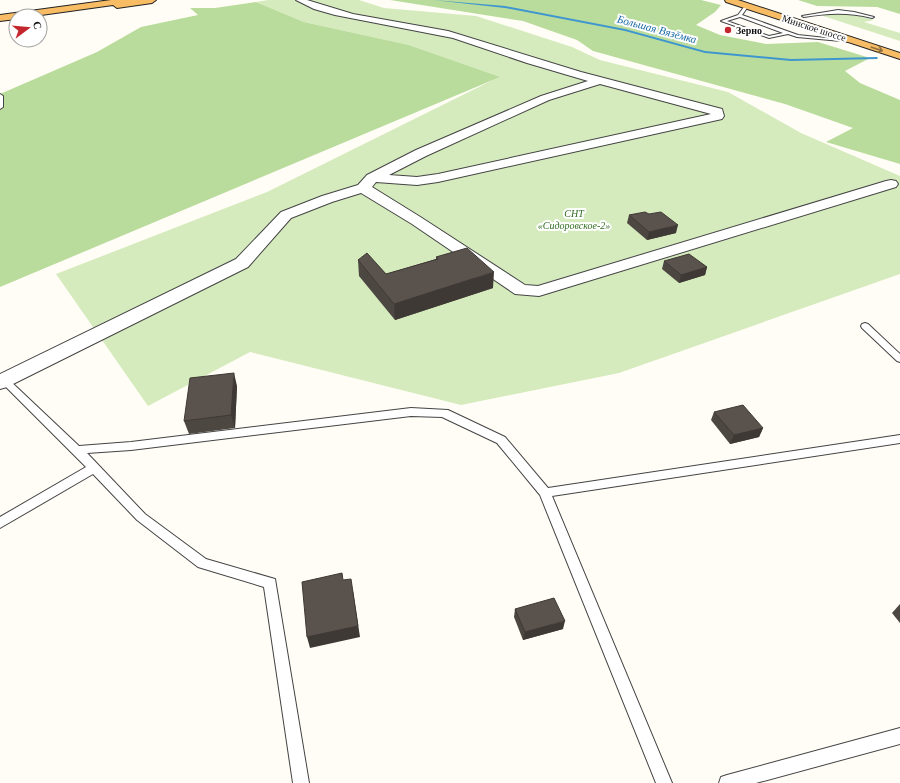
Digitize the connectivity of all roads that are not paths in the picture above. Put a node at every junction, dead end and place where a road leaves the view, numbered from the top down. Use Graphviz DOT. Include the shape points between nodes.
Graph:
graph roads {
  1 [pos="130,0"];
  2 [pos="152,0"];
  3 [pos="300,0"];
  4 [pos="751,0"];
  5 [pos="726,1"];
  6 [pos="774,5"];
  7 [pos="745,8"];
  8 [pos="48,14"];
  9 [pos="740,16"];
  10 [pos="802,16"];
  11 [pos="782,17"];
  12 [pos="872,17"];
  13 [pos="0,19"];
  14 [pos="788,33"];
  15 [pos="854,41"];
  16 [pos="900,47"];
  17 [pos="900,56"];
  18 [pos="600,81"];
  19 [pos="0,96"];
  20 [pos="0,107"];
  21 [pos="367,183"];
  22 [pos="891,184"];
  23 [pos="865,326"];
  24 [pos="900,358"];
  25 [pos="2,381"];
  26 [pos="900,439"];
  27 [pos="77,450"];
  28 [pos="94,468"];
  29 [pos="545,493"];
  30 [pos="0,523"];
  31 [pos="900,736"];
  32 [pos="301,783"];
  33 [pos="664,783"];
  34 [pos="727,783"];
  1 -- 13 [label="highway"];
  2 -- 8 [label="highway"];
  3 -- 18 [label="street" via="341,14 466,38 502,52"];
  4 -- 10 [label="highway, Минское шоссе"];
  5 -- 7 [label="highway"];
  5 -- 11 [label="highway, Минское шоссе"];
  6 -- 10 [label="highway"];
  7 -- 9 [label="lane"];
  7 -- 11 [label="highway"];
  9 -- 14 [label="lane"];
  9 -- 14 [label="lane" via="723,21 769,37"];
  10 -- 12 [label="lane" via="837,10"];
  10 -- 16 [label="highway, Минское шоссе"];
  11 -- 15 [label="highway, Минское шоссе"];
  14 -- 15 [label="lane"];
  15 -- 17 [label="highway, Минское шоссе, one-way"];
  18 -- 21 [label="street" via="545,98 421,153"];
  18 -- 21 [label="street" via="718,112 718,116 438,178"];
  19 -- 20 [label="lane"];
  21 -- 22 [label="street" via="417,221 521,290 539,291"];
  21 -- 25 [label="street" via="286,215 242,263"];
  23 -- 24 [label="lane"];
  25 -- 27 [label="lane"];
  26 -- 29 [label="lane"];
  27 -- 28 [label="lane"];
  27 -- 29 [label="lane" via="139,445 411,412 444,413 501,440"];
  28 -- 30 [label="lane"];
  28 -- 32 [label="lane" via="141,517 202,563 270,583"];
  29 -- 33 [label="lane"];
  31 -- 34 [label="lane"];
}
